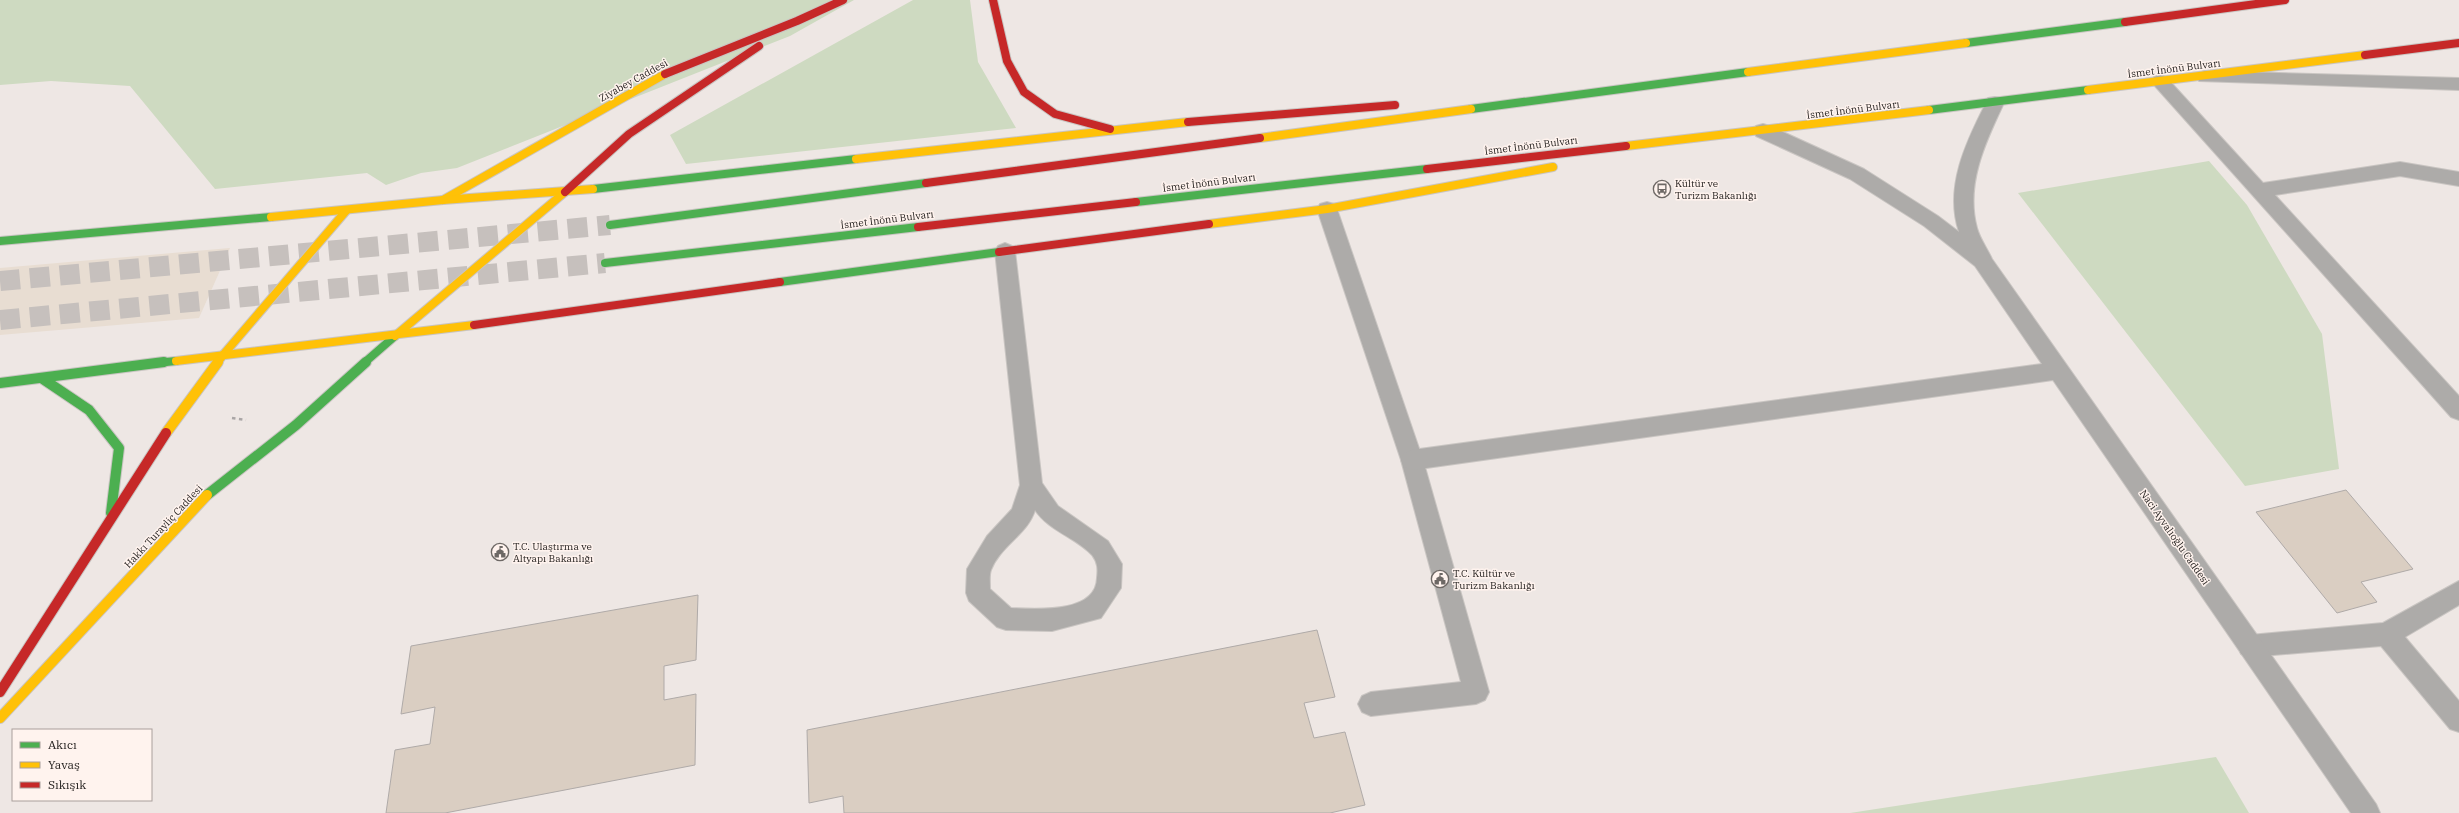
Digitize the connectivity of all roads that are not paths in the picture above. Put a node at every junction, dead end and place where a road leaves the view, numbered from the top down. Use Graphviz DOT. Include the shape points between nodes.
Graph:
graph roads {
  1 [pos="842,0"];
  2 [pos="993,0"];
  3 [pos="2285,0"];
  4 [pos="797,21"];
  5 [pos="2459,43"];
  6 [pos="2192,76"];
  7 [pos="2160,81"];
  8 [pos="1665,82"];
  9 [pos="2459,84"];
  10 [pos="1474,98"];
  11 [pos="1995,103"];
  12 [pos="1403,104"];
  13 [pos="1110,129"];
  14 [pos="1754,131"];
  15 [pos="1590,160"];
  16 [pos="1559,166"];
  17 [pos="2459,179"];
  18 [pos="2261,190"];
  19 [pos="565,192"];
  20 [pos="443,200"];
  21 [pos="1327,209"];
  22 [pos="346,211"];
  23 [pos="610,225"];
  24 [pos="0,241"];
  25 [pos="1005,251"];
  26 [pos="605,262"];
  27 [pos="1983,262"];
  28 [pos="395,336"];
  29 [pos="223,355"];
  30 [pos="2059,370"];
  31 [pos="43,379"];
  32 [pos="0,383"];
  33 [pos="2459,411"];
  34 [pos="1412,460"];
  35 [pos="1031,485"];
  36 [pos="110,518"];
  37 [pos="2459,592"];
  38 [pos="2387,634"];
  39 [pos="2250,646"];
  40 [pos="0,692"];
  41 [pos="1371,704"];
  42 [pos="0,718"];
  43 [pos="2459,720"];
  44 [pos="2367,813"];
  1 -- 4 [label="main road, Ziyabey Caddesi"];
  2 -- 13 [label="main road" via="1007,60 1024,92 1055,114"];
  3 -- 8 [label="main road"];
  4 -- 19 [label="main road, Hakkı Turayliç Caddesi" via="629,134"];
  4 -- 20 [label="main road, Ziyabey Caddesi" via="668,72"];
  5 -- 6 [label="main road, İsmet İnönü Bulvarı"];
  6 -- 7 [label="main road, İsmet İnönü Bulvarı"];
  6 -- 9 [label="street"];
  7 -- 11 [label="main road, İsmet İnönü Bulvarı"];
  7 -- 18 [label="street"];
  8 -- 10 [label="main road"];
  8 -- 23 [label="main road"];
  11 -- 14 [label="main road, İsmet İnönü Bulvarı"];
  11 -- 27 [label="street, Naci Ayvalıoğlu Caddesi" via="1978,137 1963,196 1967,226"];
  12 -- 13 [label="main road"];
  13 -- 19 [label="main road"];
  14 -- 15 [label="main road"];
  14 -- 26 [label="main road, İsmet İnönü Bulvarı"];
  14 -- 27 [label="street, Naci Ayvalıoğlu Caddesi" via="1857,174 1931,221"];
  16 -- 21 [label="main road"];
  17 -- 18 [label="street" via="2400,169"];
  18 -- 33 [label="street"];
  19 -- 20 [label="main road"];
  19 -- 28 [label="main road, Hakkı Turayliç Caddesi"];
  20 -- 22 [label="main road"];
  21 -- 25 [label="main road"];
  21 -- 34 [label="street"];
  22 -- 24 [label="main road"];
  22 -- 29 [label="main road"];
  25 -- 28 [label="main road"];
  25 -- 35 [label="street"];
  27 -- 30 [label="street, Naci Ayvalıoğlu Caddesi"];
  28 -- 29 [label="main road"];
  28 -- 42 [label="main road, Hakkı Turayliç Caddesi" via="296,425 209,492"];
  29 -- 31 [label="main road"];
  29 -- 36 [label="main road" via="181,410"];
  30 -- 34 [label="street"];
  30 -- 39 [label="street, Naci Ayvalıoğlu Caddesi"];
  31 -- 32 [label="main road"];
  31 -- 36 [label="main road" via="89,410 119,448"];
  34 -- 41 [label="street" via="1476,692"];
  35 -- 35 [label="street" via="1022,514 995,543 980,569 978,593 1006,619 1052,620 1092,610 1109,588 1110,564 1100,548 1050,513"];
  36 -- 40 [label="main road"];
  37 -- 38 [label="street"];
  38 -- 39 [label="street"];
  38 -- 43 [label="street"];
  39 -- 44 [label="street, Naci Ayvalıoğlu Caddesi"];
}
